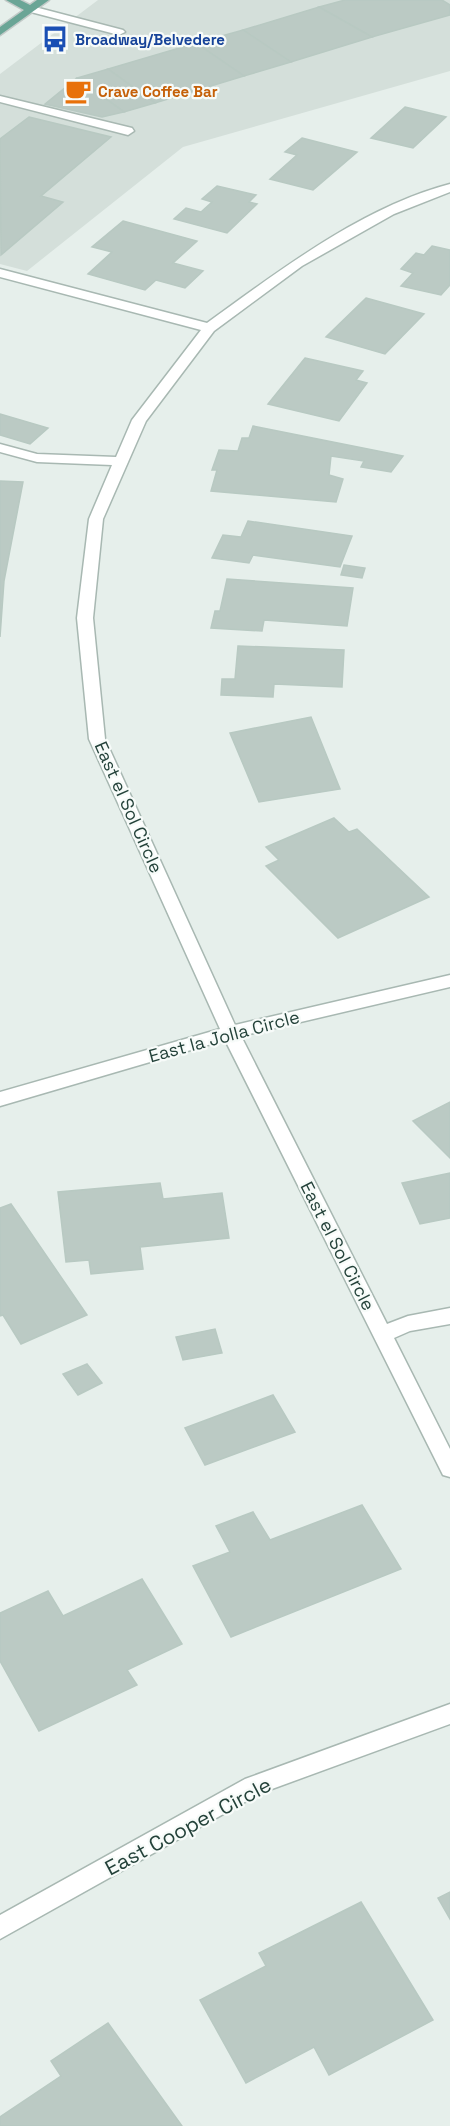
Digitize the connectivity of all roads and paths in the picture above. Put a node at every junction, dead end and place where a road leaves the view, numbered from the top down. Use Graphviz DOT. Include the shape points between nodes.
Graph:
graph roads {
  1 [pos="10,0"];
  2 [pos="44,0"];
  3 [pos="31,9"];
  4 [pos="119,32"];
  5 [pos="0,33"];
  6 [pos="0,99"];
  7 [pos="128,131"];
  8 [pos="450,188"];
  9 [pos="0,273"];
  10 [pos="209,328"];
  11 [pos="0,448"];
  12 [pos="121,461"];
  13 [pos="450,981"];
  14 [pos="230,1032"];
  15 [pos="0,1099"];
  16 [pos="450,1316"];
  17 [pos="382,1334"];
  18 [pos="450,1469"];
  19 [pos="450,1714"];
  20 [pos="0,1928"];
  1 -- 3 [label="main road"];
  2 -- 3 [label="main road"];
  3 -- 4 [label="street"];
  3 -- 5 [label="main road"];
  6 -- 7 [label="street"];
  8 -- 10 [label="street, East el Sol Circle" via="390,211 298,263"];
  9 -- 10 [label="street"];
  10 -- 12 [label="street, East el Sol Circle" via="139,420"];
  11 -- 12 [label="street" via="37,458"];
  12 -- 14 [label="street, East el Sol Circle" via="96,519 85,618 97,739"];
  13 -- 14 [label="street, East la Jolla Circle"];
  14 -- 15 [label="street, East la Jolla Circle"];
  14 -- 17 [label="street, East el Sol Circle"];
  16 -- 17 [label="street" via="408,1324"];
  17 -- 18 [label="street, East el Sol Circle"];
  19 -- 20 [label="street, East Cooper Circle" via="253,1786"];
}
